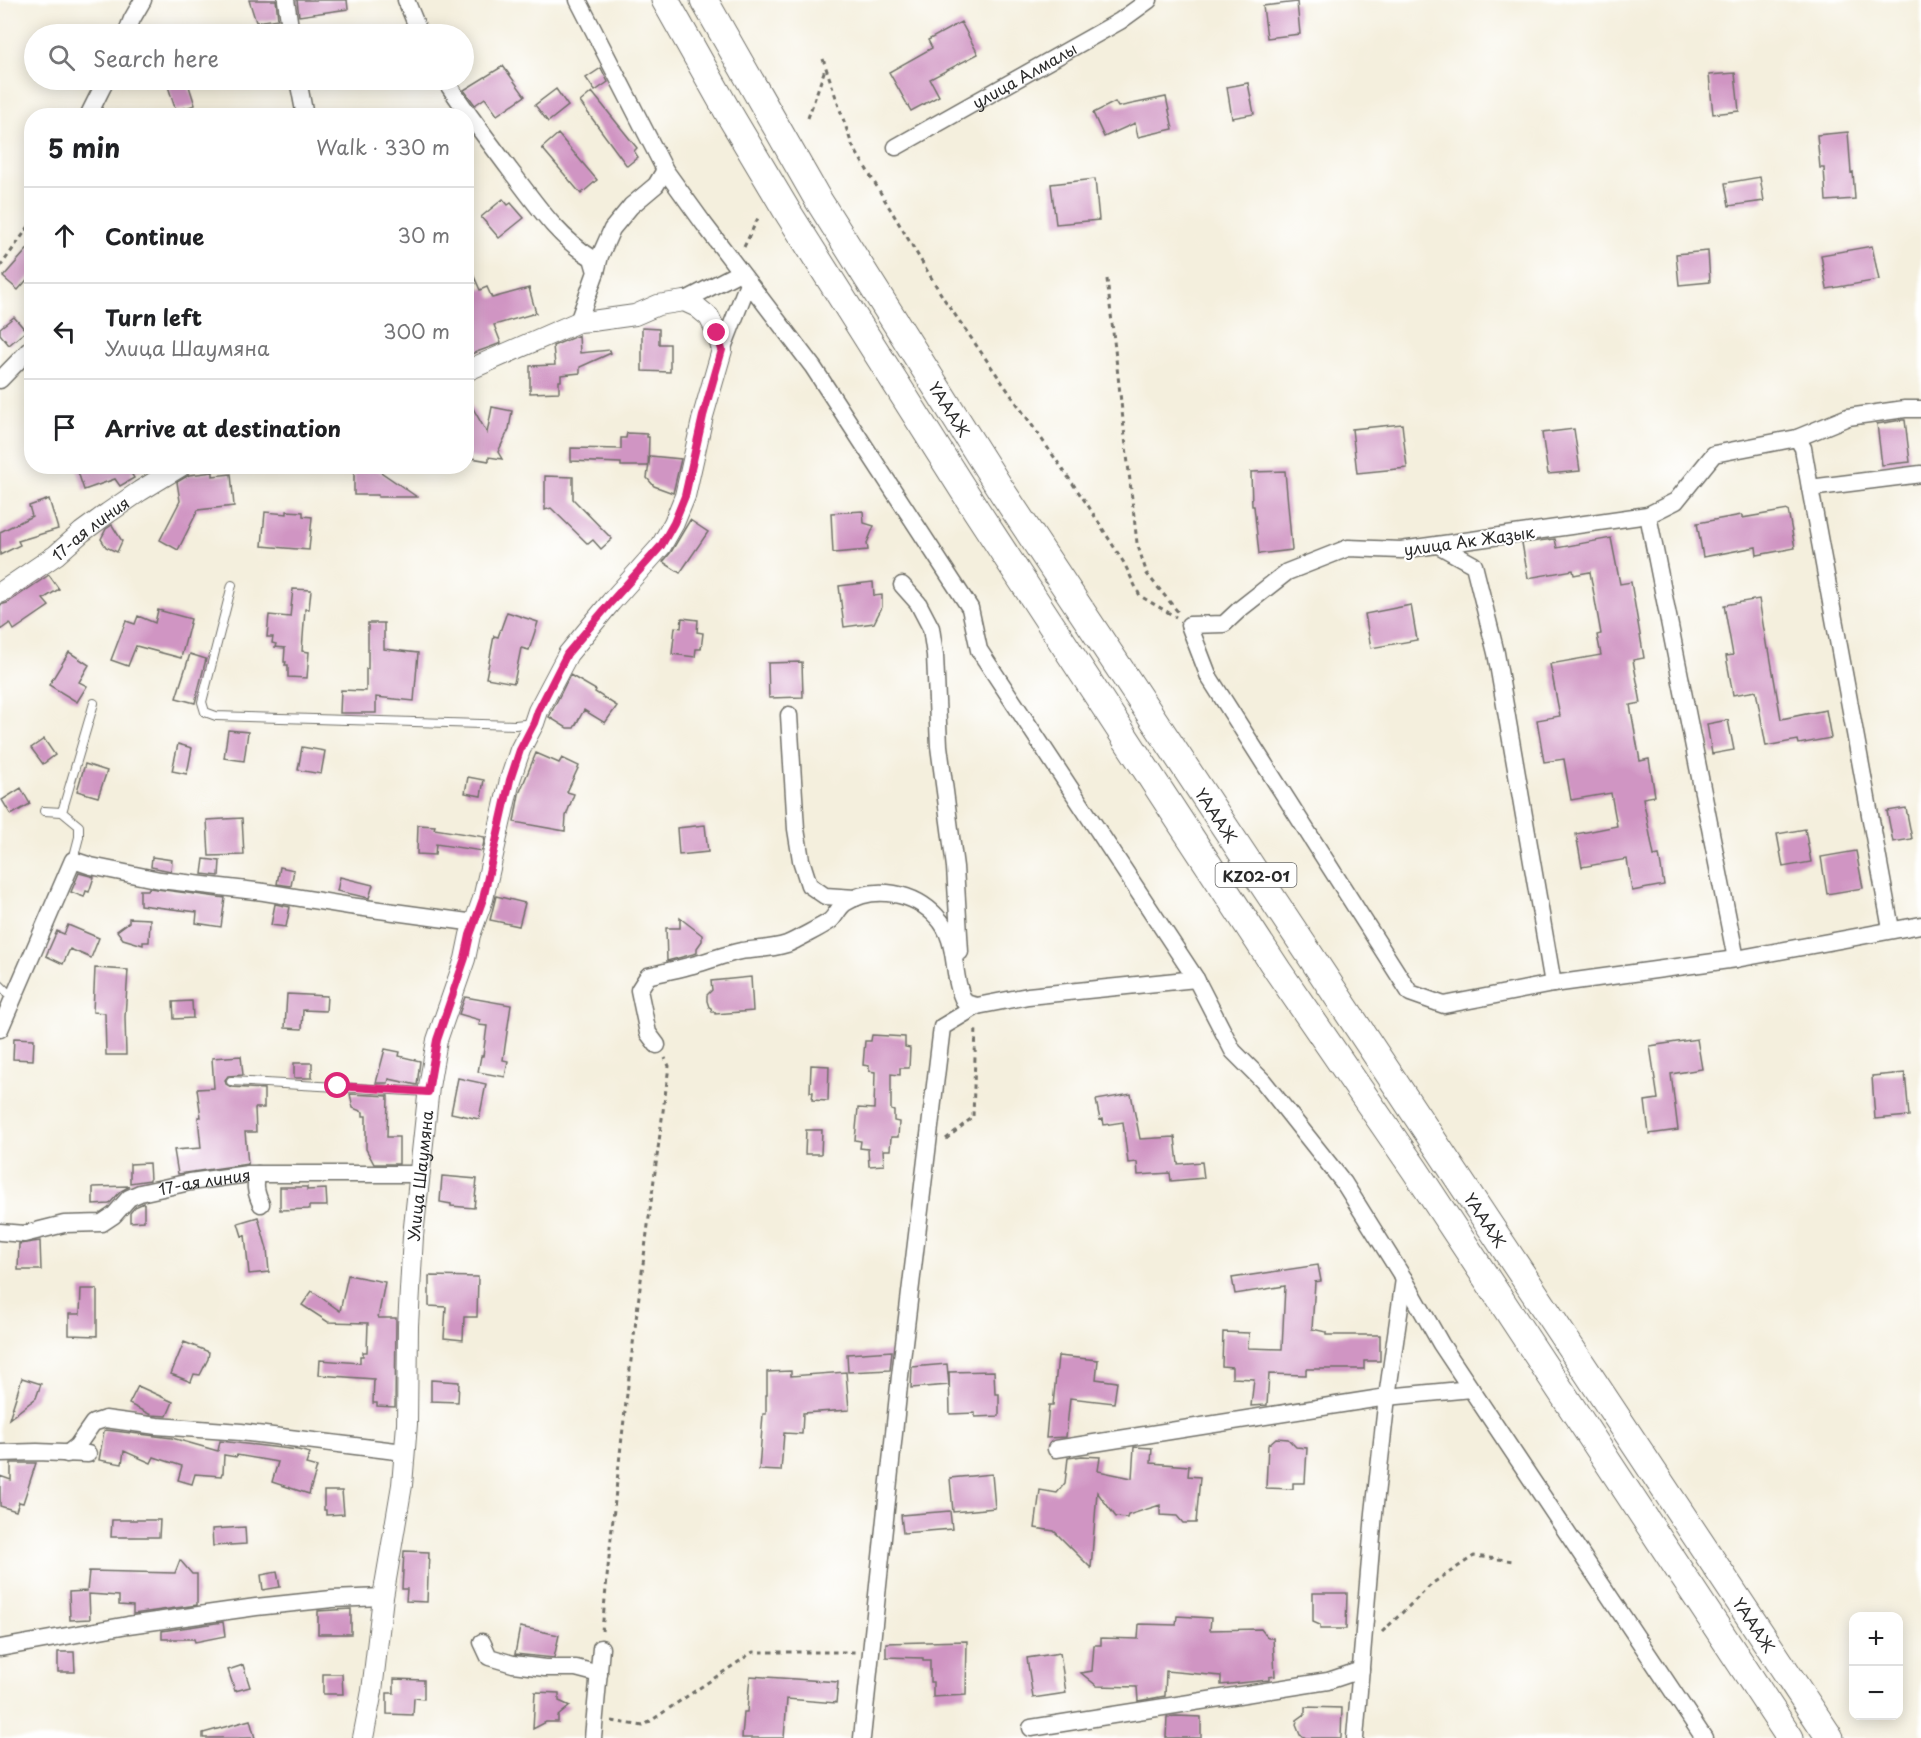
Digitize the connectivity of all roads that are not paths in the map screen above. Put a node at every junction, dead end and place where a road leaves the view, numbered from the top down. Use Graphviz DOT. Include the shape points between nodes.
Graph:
graph roads {
  1 [pos="143,0"];
  2 [pos="286,0"];
  3 [pos="406,0"];
  4 [pos="578,0"];
  5 [pos="665,0"];
  6 [pos="704,0"];
  7 [pos="1149,0"];
  8 [pos="130,24"];
  9 [pos="290,24"];
  10 [pos="416,24"];
  11 [pos="101,90"];
  12 [pos="300,90"];
  13 [pos="451,90"];
  14 [pos="92,108"];
  15 [pos="303,108"];
  16 [pos="463,108"];
  17 [pos="474,124"];
  18 [pos="896,147"];
  19 [pos="665,170"];
  20 [pos="612,229"];
  21 [pos="577,247"];
  22 [pos="596,272"];
  23 [pos="741,273"];
  24 [pos="684,301"];
  25 [pos="578,322"];
  26 [pos="722,350"];
  27 [pos="24,355"];
  28 [pos="474,368"];
  29 [pos="0,380"];
  30 [pos="1921,409"];
  31 [pos="1797,438"];
  32 [pos="168,474"];
  33 [pos="1921,474"];
  34 [pos="1810,488"];
  35 [pos="1648,515"];
  36 [pos="1438,545"];
  37 [pos="232,585"];
  38 [pos="902,585"];
  39 [pos="0,593"];
  40 [pos="94,703"];
  41 [pos="789,715"];
  42 [pos="534,723"];
  43 [pos="44,811"];
  44 [pos="62,812"];
  45 [pos="73,860"];
  46 [pos="855,898"];
  47 [pos="475,923"];
  48 [pos="1921,925"];
  49 [pos="1892,929"];
  50 [pos="1736,959"];
  51 [pos="956,973"];
  52 [pos="1196,979"];
  53 [pos="1553,984"];
  54 [pos="0,985"];
  55 [pos="13,998"];
  56 [pos="977,1006"];
  57 [pos="0,1029"];
  58 [pos="657,1045"];
  59 [pos="231,1081"];
  60 [pos="428,1092"];
  61 [pos="258,1174"];
  62 [pos="420,1174"];
  63 [pos="261,1204"];
  64 [pos="0,1232"];
  65 [pos="1404,1279"];
  66 [pos="1472,1389"];
  67 [pos="1387,1397"];
  68 [pos="1056,1449"];
  69 [pos="404,1452"];
  70 [pos="0,1453"];
  71 [pos="67,1454"];
  72 [pos="88,1454"];
  73 [pos="383,1597"];
  74 [pos="482,1642"];
  75 [pos="0,1648"];
  76 [pos="601,1648"];
  77 [pos="1361,1670"];
  78 [pos="599,1674"];
  79 [pos="1031,1728"];
  80 [pos="363,1738"];
  81 [pos="593,1738"];
  82 [pos="862,1738"];
  83 [pos="1355,1738"];
  84 [pos="1704,1738"];
  85 [pos="1790,1738"];
  86 [pos="1830,1738"];
  1 -- 8 [label="street"];
  2 -- 9 [label="street"];
  3 -- 10 [label="street"];
  4 -- 19 [label="street"];
  5 -- 85 [label="highway, ҮАААЖ / KZ02-01" via="786,211 976,510"];
  6 -- 86 [label="highway, ҮАААЖ / KZ02-01" via="817,198 1003,493"];
  7 -- 18 [label="street, улица Алмалы" via="1120,21"];
  11 -- 14 [label="street"];
  12 -- 15 [label="street"];
  13 -- 16 [label="street"];
  17 -- 21 [label="street" via="544,215"];
  19 -- 20 [label="street" via="656,185"];
  19 -- 23 [label="street"];
  20 -- 21 [label="street" via="587,246"];
  20 -- 22 [label="street"];
  21 -- 22 [label="street" via="592,258"];
  22 -- 25 [label="street"];
  23 -- 24 [label="street"];
  23 -- 26 [label="street"];
  23 -- 52 [label="street" via="813,368 970,608 979,650"];
  24 -- 25 [label="street" via="658,305 635,315"];
  24 -- 26 [label="street" via="709,317"];
  25 -- 28 [label="street"];
  26 -- 42 [label="street, Улица Шаумяна" via="685,496 674,523 661,546 567,654"];
  27 -- 29 [label="street"];
  30 -- 31 [label="street, улица Ак Жазык" via="1848,417"];
  31 -- 34 [label="street" via="1803,448"];
  31 -- 35 [label="street, улица Ак Жазык" via="1714,454 1676,501"];
  32 -- 39 [label="street, 17-ая линия"];
  33 -- 34 [label="street"];
  34 -- 49 [label="street"];
  35 -- 36 [label="street, улица Ак Жазык"];
  35 -- 50 [label="street"];
  36 -- 53 [label="street" via="1473,565 1496,653"];
  36 -- 53 [label="street, улица Ак Жазык" via="1401,550 1348,548 1287,572 1224,624 1189,625 1209,677 1410,993 1444,1005"];
  37 -- 42 [label="lane" via="202,702 205,712 216,717"];
  38 -- 51 [label="street" via="931,627 935,655 939,746 955,867 960,951"];
  40 -- 44 [label="lane"];
  41 -- 46 [label="street" via="796,829 809,885 825,896"];
  42 -- 47 [label="street, Улица Шаумяна" via="510,780"];
  43 -- 44 [label="lane"];
  44 -- 45 [label="lane" via="79,826"];
  45 -- 47 [label="street" via="160,880"];
  45 -- 55 [label="street"];
  46 -- 51 [label="street" via="897,893 923,905 947,932"];
  46 -- 58 [label="street" via="844,903 830,921 787,944 740,951 648,976 639,990 648,1033"];
  47 -- 60 [label="street, Улица Шаумяна" via="437,1040"];
  48 -- 49 [label="street"];
  49 -- 50 [label="street"];
  50 -- 53 [label="street"];
  51 -- 56 [label="street" via="965,1003"];
  52 -- 56 [label="street" via="1029,996"];
  52 -- 65 [label="street" via="1233,1051 1263,1081 1344,1183"];
  54 -- 55 [label="lane"];
  55 -- 57 [label="street"];
  56 -- 82 [label="street" via="942,1027 898,1388"];
  59 -- 60 [label="lane"];
  60 -- 62 [label="street, Улица Шаумяна"];
  61 -- 62 [label="street, 17-ая линия"];
  61 -- 63 [label="street" via="256,1193"];
  61 -- 64 [label="street, 17-ая линия" via="140,1193 102,1223 64,1224 24,1234"];
  62 -- 69 [label="street, Улица Шаумяна" via="408,1326"];
  65 -- 66 [label="street"];
  65 -- 67 [label="street"];
  66 -- 67 [label="street"];
  66 -- 84 [label="street"];
  67 -- 68 [label="street"];
  67 -- 77 [label="street"];
  69 -- 71 [label="street" via="105,1419 93,1423"];
  69 -- 73 [label="street, Улица Шаумяна"];
  70 -- 71 [label="street"];
  71 -- 72 [label="street"];
  73 -- 75 [label="street" via="256,1607 128,1624"];
  73 -- 80 [label="street, Улица Шаумяна"];
  74 -- 78 [label="street" via="489,1657 513,1664 576,1668"];
  76 -- 78 [label="street"];
  77 -- 79 [label="street" via="1328,1681"];
  77 -- 83 [label="street"];
  78 -- 81 [label="street"];
}
